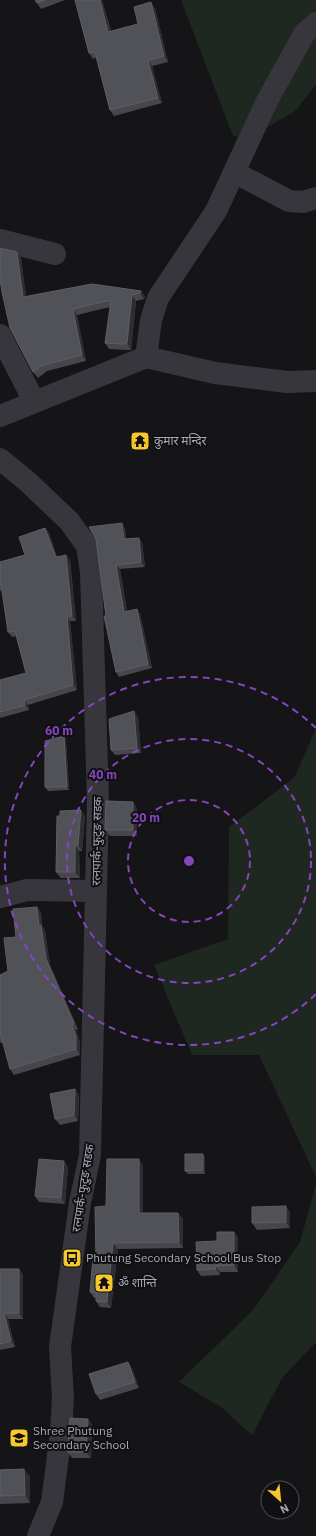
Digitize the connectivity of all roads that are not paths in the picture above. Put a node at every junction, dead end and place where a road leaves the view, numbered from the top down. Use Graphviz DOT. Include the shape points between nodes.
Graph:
graph roads {
  1 [pos="316,23"];
  2 [pos="234,172"];
  3 [pos="316,198"];
  4 [pos="0,240"];
  5 [pos="56,254"];
  6 [pos="0,335"];
  7 [pos="146,357"];
  8 [pos="316,381"];
  9 [pos="34,401"];
  10 [pos="0,416"];
  11 [pos="0,460"];
  12 [pos="96,892"];
  13 [pos="0,897"];
  14 [pos="38,1536"];
  1 -- 2 [label="street" via="304,34 267,101"];
  2 -- 3 [label="street" via="290,201 303,202"];
  2 -- 7 [label="street" via="216,211 158,298 151,320"];
  4 -- 5 [label="street"];
  6 -- 9 [label="street"];
  7 -- 8 [label="street" via="215,373 287,382"];
  7 -- 9 [label="street"];
  9 -- 10 [label="street"];
  11 -- 12 [label="street, रत्नपार्क-फुटुङ सडक" via="28,482 69,521 87,546 91,572 98,768"];
  12 -- 13 [label="street" via="27,890"];
  12 -- 14 [label="street, रत्नपार्क-फुटुङ सडक" via="90,1155 80,1203 60,1347 63,1398 52,1502"];
}
